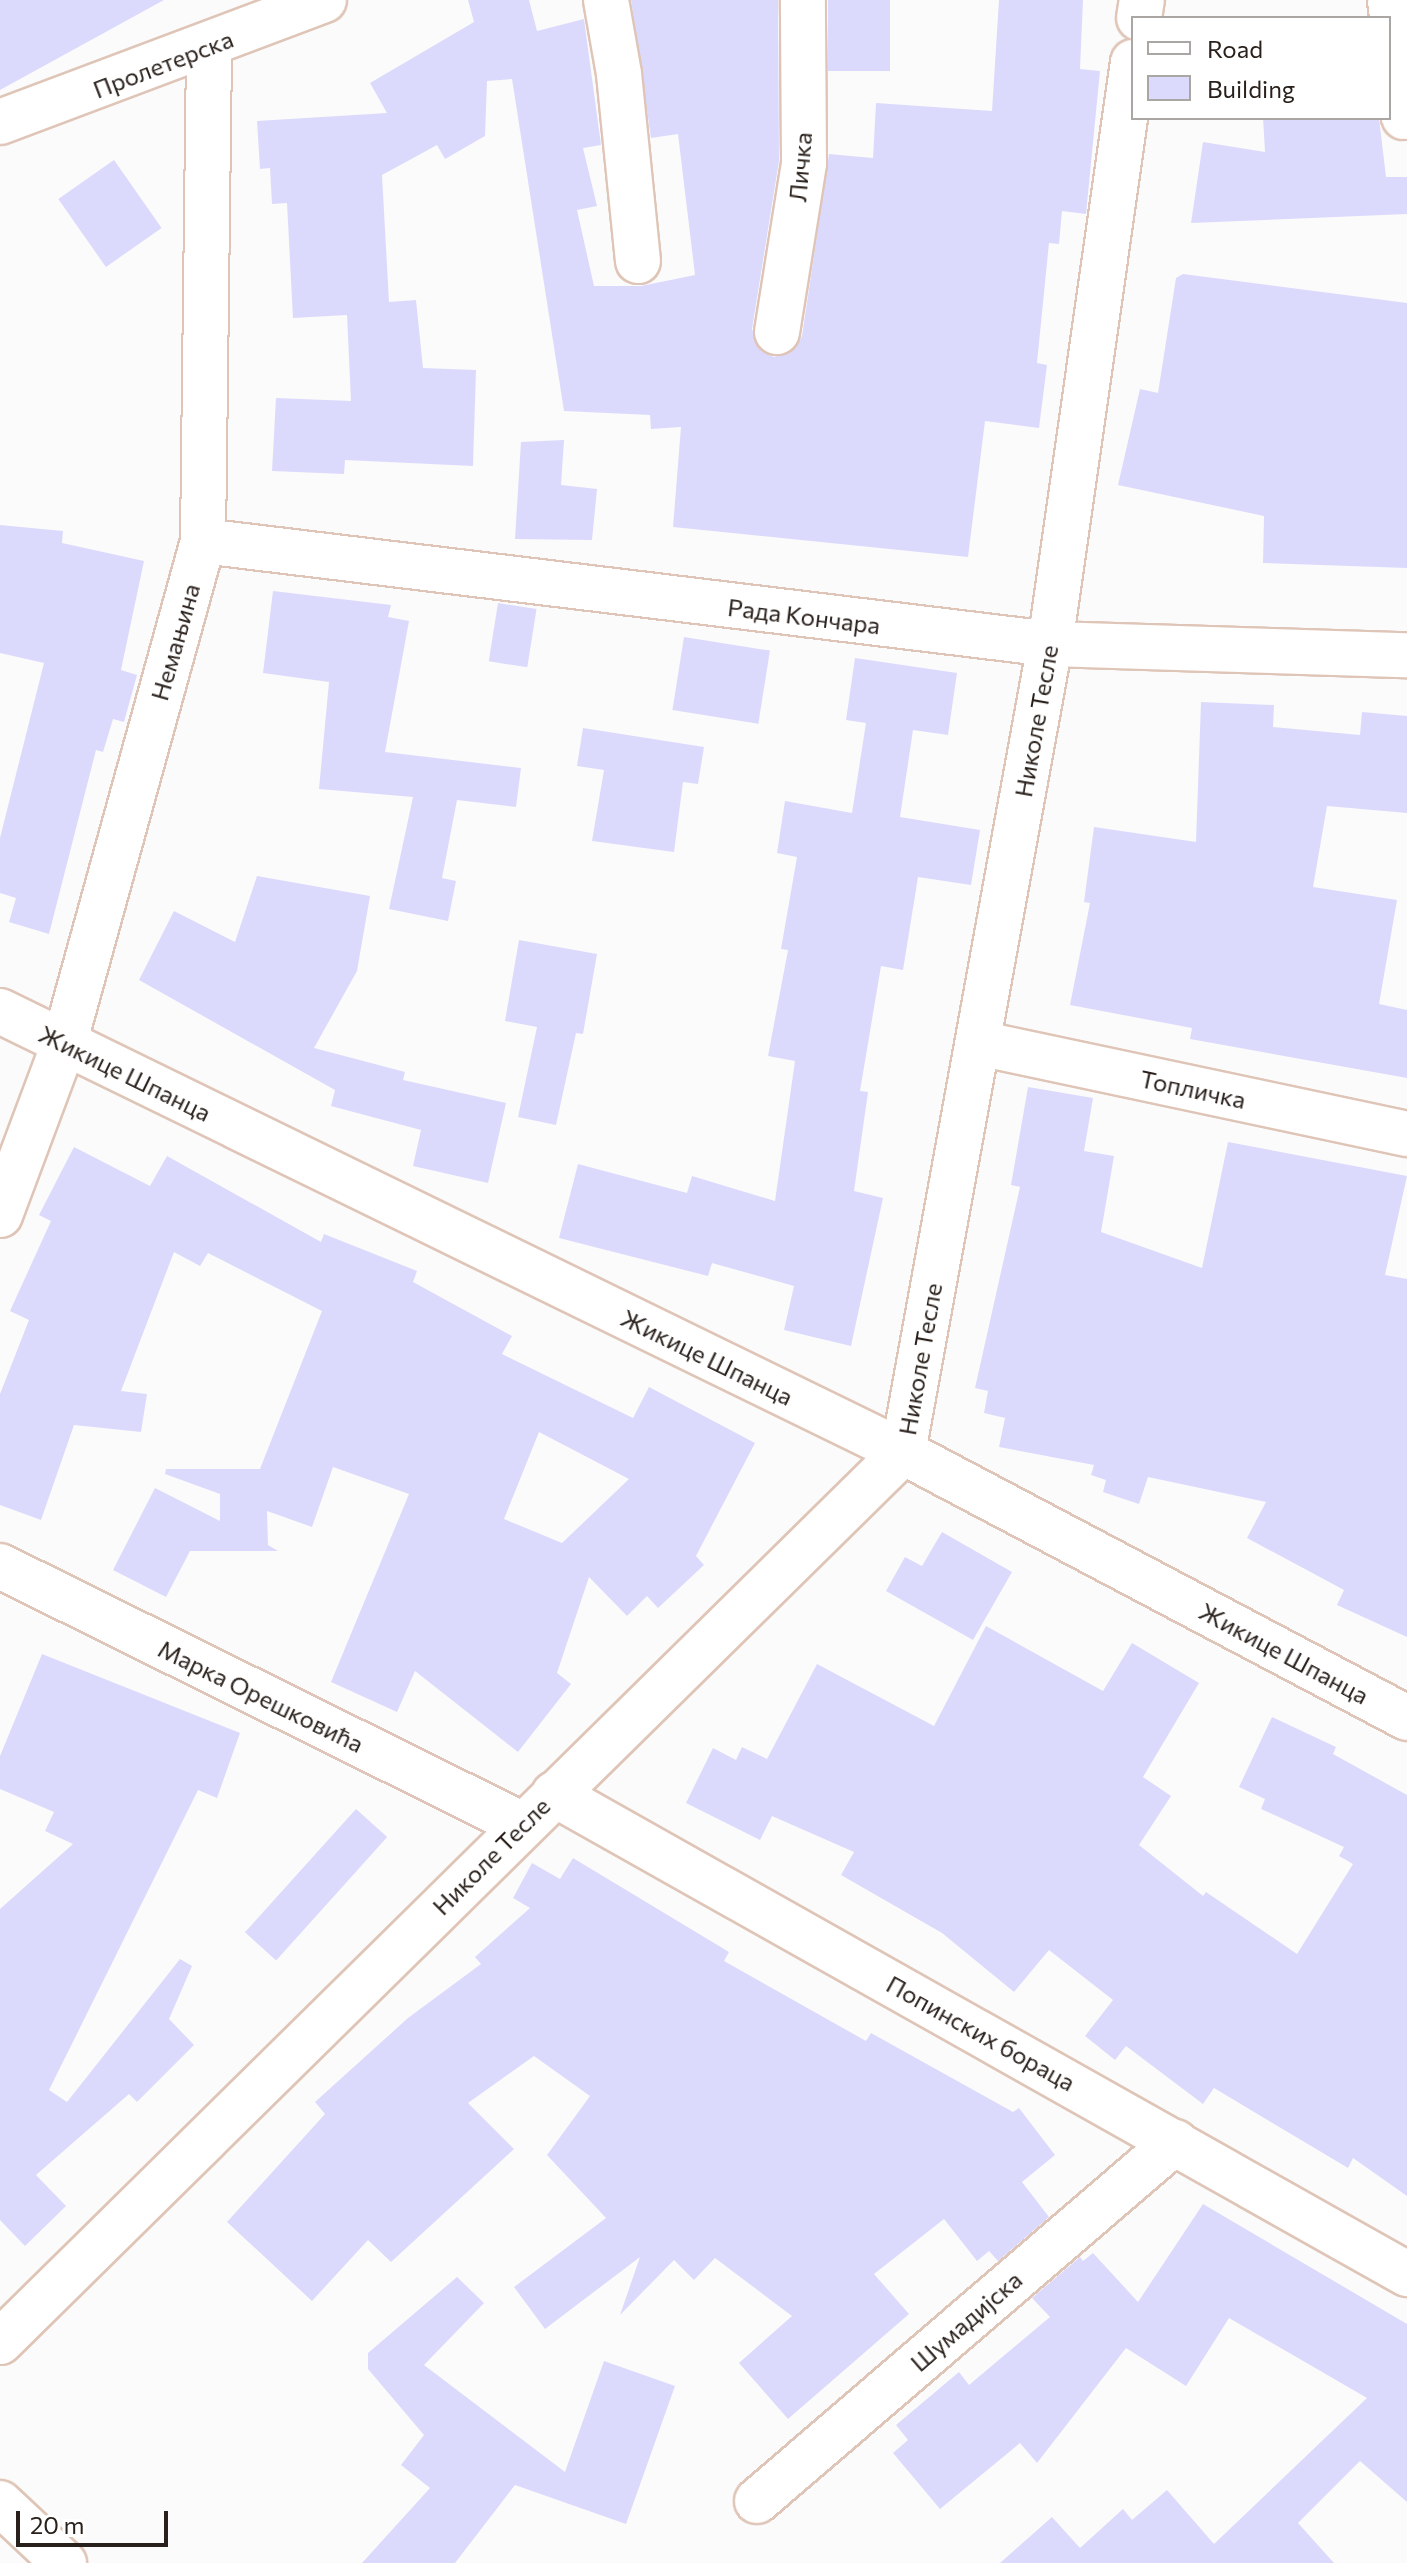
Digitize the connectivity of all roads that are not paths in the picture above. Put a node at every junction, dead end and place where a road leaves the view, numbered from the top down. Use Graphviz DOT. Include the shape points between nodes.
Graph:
graph roads {
  1 [pos="324,0"];
  2 [pos="606,0"];
  3 [pos="803,0"];
  4 [pos="1390,0"];
  5 [pos="209,47"];
  6 [pos="1131,76"];
  7 [pos="1404,117"];
  8 [pos="0,122"];
  9 [pos="638,261"];
  10 [pos="777,332"];
  11 [pos="203,541"];
  12 [pos="1050,644"];
  13 [pos="1407,655"];
  14 [pos="0,1011"];
  15 [pos="979,1043"];
  16 [pos="64,1044"];
  17 [pos="1407,1134"];
  18 [pos="0,1215"];
  19 [pos="903,1452"];
  20 [pos="0,1566"];
  21 [pos="1407,1718"];
  22 [pos="554,1794"];
  23 [pos="523,1825"];
  24 [pos="1175,2142"];
  25 [pos="1407,2274"];
  26 [pos="0,2342"];
  27 [pos="757,2501"];
  28 [pos="0,2503"];
  29 [pos="64,2563"];
  1 -- 5 [label="street, Пролетерска"];
  2 -- 9 [label="street"];
  3 -- 10 [label="street, Личка" via="804,163"];
  4 -- 7 [label="street"];
  5 -- 8 [label="street, Пролетерска"];
  5 -- 11 [label="street, Немањина"];
  6 -- 12 [label="street, Николе Тесле"];
  11 -- 12 [label="street, Рада Кончара"];
  11 -- 16 [label="street, Немањина"];
  12 -- 13 [label="street, Рада Кончара"];
  12 -- 15 [label="street, Николе Тесле"];
  14 -- 16 [label="street, Жикице Шпанца"];
  15 -- 17 [label="street, Топличка"];
  15 -- 19 [label="street, Николе Тесле"];
  16 -- 18 [label="street, Немањина"];
  16 -- 19 [label="street, Жикице Шпанца"];
  19 -- 21 [label="street, Жикице Шпанца"];
  19 -- 22 [label="street, Николе Тесле"];
  20 -- 23 [label="street, Марка Орешковића"];
  22 -- 23 [label="street, Николе Тесле"];
  22 -- 24 [label="street, Попинских бораца"];
  23 -- 26 [label="street, Николе Тесле"];
  24 -- 25 [label="street, Попинских бораца"];
  24 -- 27 [label="street, Шумадијска"];
  28 -- 29 [label="street"];
}
